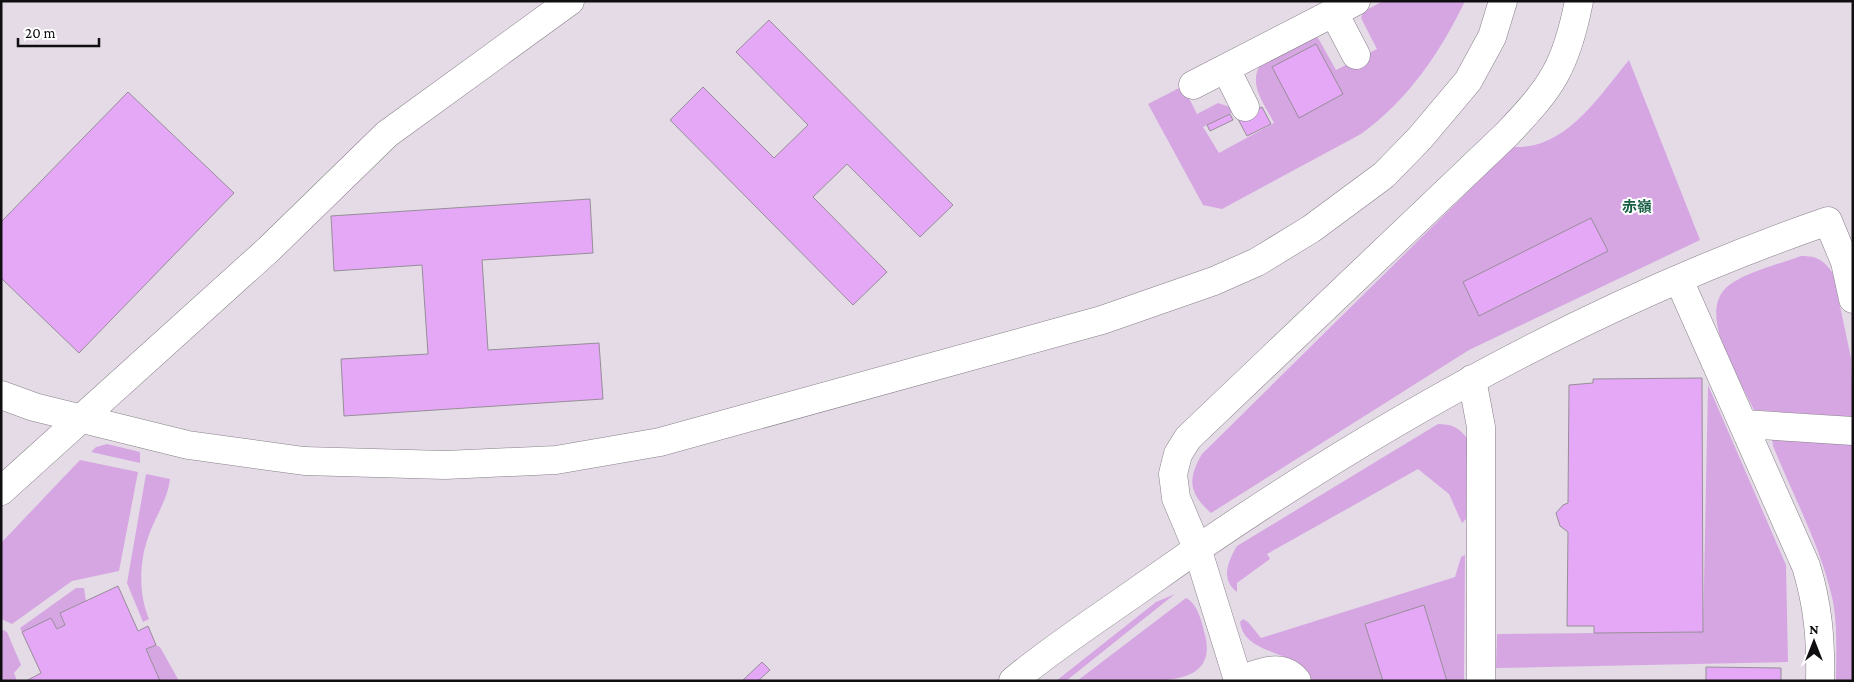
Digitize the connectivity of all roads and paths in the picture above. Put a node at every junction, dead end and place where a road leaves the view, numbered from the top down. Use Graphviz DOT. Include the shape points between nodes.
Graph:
graph roads {
  1 [pos="570,1"];
  2 [pos="1503,1"];
  3 [pos="1579,1"];
  4 [pos="1345,7"];
  5 [pos="1356,55"];
  6 [pos="1226,69"];
  7 [pos="1193,85"];
  8 [pos="1245,106"];
  9 [pos="1679,280"];
  10 [pos="1853,299"];
  11 [pos="1472,378"];
  12 [pos="1,395"];
  13 [pos="83,418"];
  14 [pos="1744,424"];
  15 [pos="1853,431"];
  16 [pos="1,491"];
  17 [pos="1198,548"];
  18 [pos="1013,681"];
  19 [pos="1238,681"];
  20 [pos="1297,681"];
  21 [pos="1480,681"];
  22 [pos="1820,681"];
  1 -- 13 [label="lane" via="387,134 269,250"];
  2 -- 13 [label="lane" via="1492,37 1468,81 1384,175 1312,229 1257,262 1214,281 1102,320 660,442 556,460 445,465 304,461 188,445"];
  3 -- 17 [label="lane" via="1571,38 1558,72 1539,100 1188,438 1178,454 1173,474 1176,498"];
  4 -- 5 [label="lane"];
  4 -- 6 [label="lane"];
  6 -- 7 [label="lane"];
  6 -- 8 [label="lane"];
  9 -- 10 [label="lane" via="1767,242 1828,221 1845,262"];
  9 -- 11 [label="lane" via="1555,334"];
  9 -- 14 [label="lane"];
  11 -- 17 [label="lane" via="1352,449"];
  11 -- 21 [label="lane" via="1481,427"];
  12 -- 13 [label="lane" via="34,407"];
  13 -- 16 [label="lane"];
  14 -- 15 [label="lane"];
  14 -- 22 [label="lane" via="1814,590 1820,631"];
  17 -- 18 [label="lane"];
  17 -- 19 [label="lane"];
  19 -- 20 [label="lane" via="1280,669"];
}
